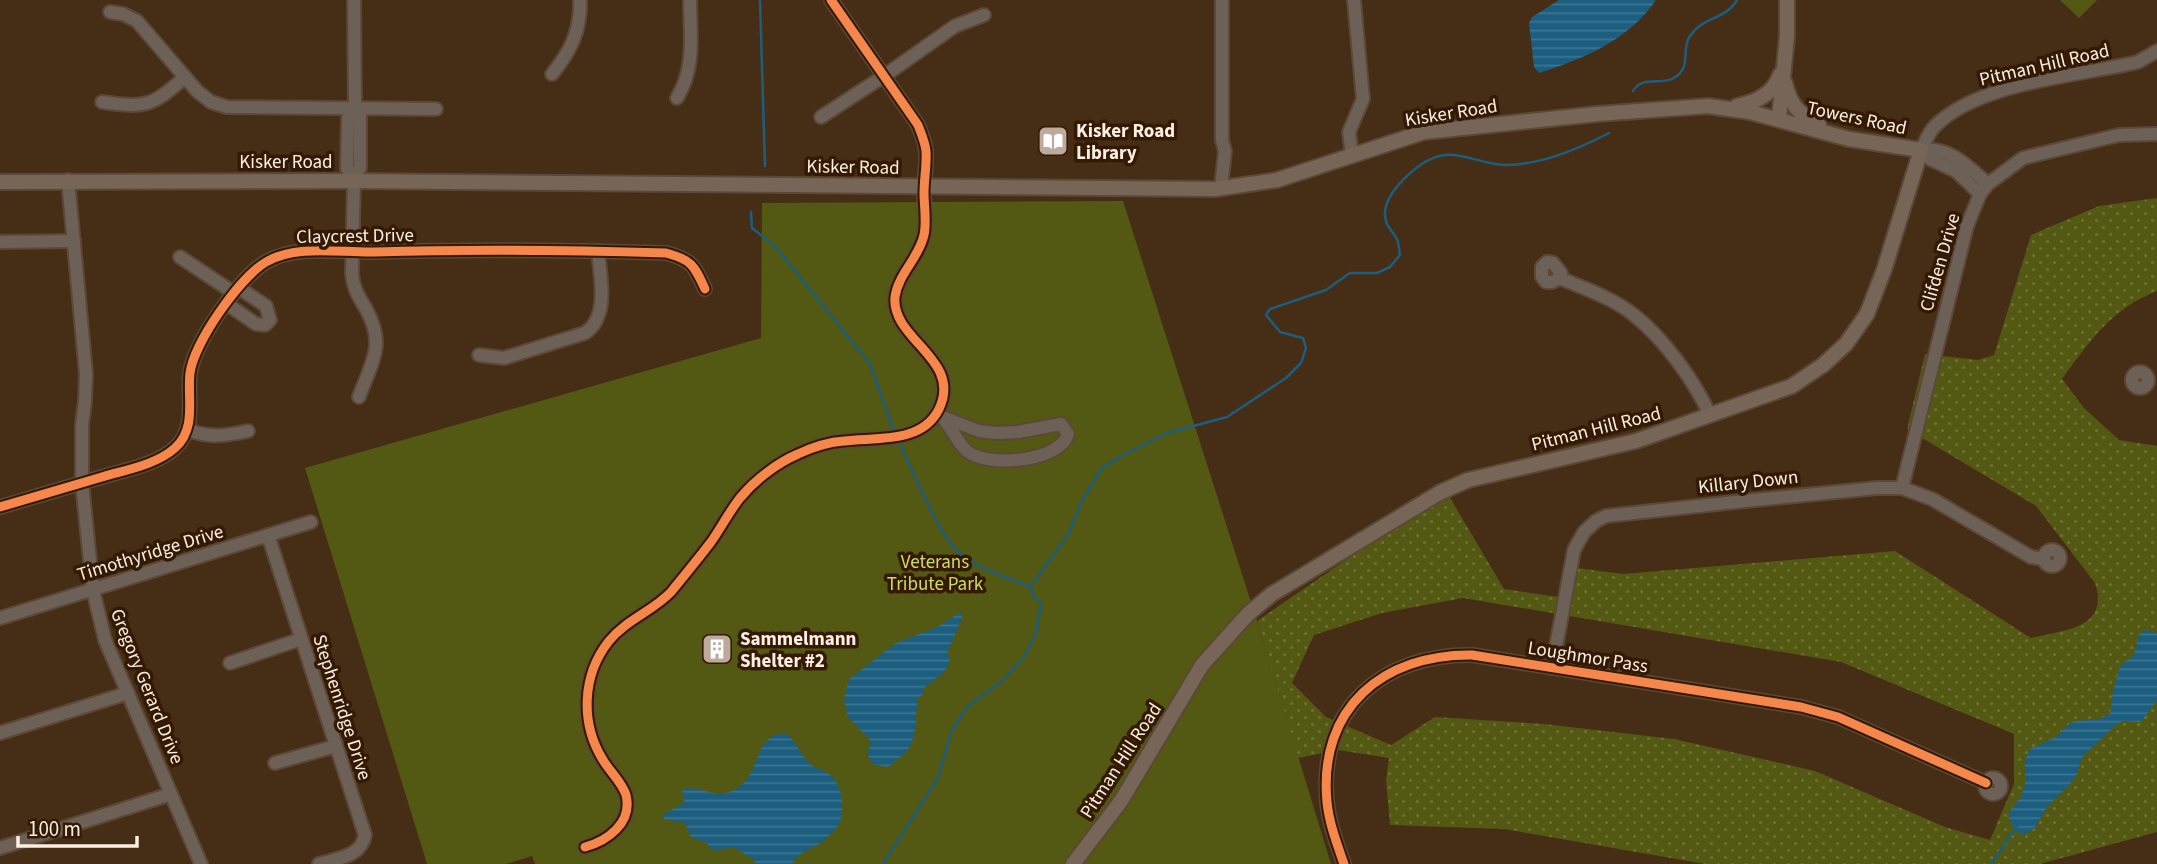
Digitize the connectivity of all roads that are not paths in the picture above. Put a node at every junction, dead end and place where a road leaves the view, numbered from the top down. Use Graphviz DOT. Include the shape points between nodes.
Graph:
graph roads {
  1 [pos="354,0"];
  2 [pos="580,0"];
  3 [pos="690,0"];
  4 [pos="831,0"];
  5 [pos="1222,0"];
  6 [pos="1353,0"];
  7 [pos="1787,0"];
  8 [pos="110,12"];
  9 [pos="984,15"];
  10 [pos="2157,51"];
  11 [pos="1785,56"];
  12 [pos="552,74"];
  13 [pos="1783,74"];
  14 [pos="884,76"];
  15 [pos="185,77"];
  16 [pos="677,98"];
  17 [pos="102,102"];
  18 [pos="1723,107"];
  19 [pos="355,108"];
  20 [pos="436,109"];
  21 [pos="821,117"];
  22 [pos="1779,119"];
  23 [pos="2157,134"];
  24 [pos="1838,136"];
  25 [pos="1921,150"];
  26 [pos="1352,154"];
  27 [pos="354,178"];
  28 [pos="68,180"];
  29 [pos="0,182"];
  30 [pos="1221,183"];
  31 [pos="924,186"];
  32 [pos="1984,189"];
  33 [pos="74,241"];
  34 [pos="0,242"];
  35 [pos="598,251"];
  36 [pos="353,252"];
  37 [pos="180,257"];
  38 [pos="1560,278"];
  39 [pos="705,289"];
  40 [pos="233,295"];
  41 [pos="479,355"];
  42 [pos="359,397"];
  43 [pos="941,415"];
  44 [pos="1710,415"];
  45 [pos="188,429"];
  46 [pos="248,431"];
  47 [pos="82,483"];
  48 [pos="1902,488"];
  49 [pos="0,507"];
  50 [pos="311,522"];
  51 [pos="268,536"];
  52 [pos="2044,559"];
  53 [pos="93,590"];
  54 [pos="0,618"];
  55 [pos="301,639"];
  56 [pos="230,663"];
  57 [pos="1552,668"];
  58 [pos="128,693"];
  59 [pos="0,733"];
  60 [pos="336,746"];
  61 [pos="275,763"];
  62 [pos="1986,783"];
  63 [pos="171,794"];
  64 [pos="585,847"];
  65 [pos="0,848"];
  66 [pos="201,864"];
  67 [pos="319,864"];
  68 [pos="1073,864"];
  69 [pos="1344,864"];
  1 -- 19 [label="street"];
  2 -- 12 [label="street" via="575,40"];
  3 -- 16 [label="street" via="690,67"];
  4 -- 14 [label="street"];
  5 -- 30 [label="street" via="1222,140 1216,172"];
  6 -- 26 [label="street" via="1363,99 1349,132"];
  7 -- 11 [label="main road, Towers Road"];
  8 -- 15 [label="street" via="137,21"];
  9 -- 14 [label="street" via="955,26"];
  10 -- 25 [label="street, Pitman Hill Road" via="2138,62 1992,93 1956,109 1933,128"];
  11 -- 13 [label="main road, Towers Road"];
  11 -- 18 [label="main road" via="1770,91 1746,104"];
  13 -- 22 [label="main road, Towers Road"];
  13 -- 24 [label="main road" via="1798,112"];
  14 -- 21 [label="street"];
  14 -- 31 [label="street" via="918,125 926,149"];
  15 -- 17 [label="street" via="154,102 139,107"];
  15 -- 19 [label="street" via="211,102 227,107"];
  18 -- 22 [label="main road, Kisker Road"];
  18 -- 26 [label="main road, Kisker Road" via="1597,114 1424,132"];
  19 -- 20 [label="street"];
  19 -- 27 [label="street" via="360,113 360,169"];
  22 -- 24 [label="main road, Towers Road"];
  23 -- 32 [label="street" via="2119,135 2024,158"];
  24 -- 25 [label="main road, Towers Road"];
  25 -- 32 [label="street" via="1930,159 1952,162"];
  25 -- 44 [label="main road, Pitman Hill Road" via="1880,281 1867,314 1846,344 1792,386"];
  26 -- 30 [label="main road, Kisker Road" via="1277,180"];
  27 -- 28 [label="main road, Kisker Road"];
  27 -- 31 [label="main road, Kisker Road"];
  27 -- 36 [label="street"];
  28 -- 29 [label="main road, Kisker Road"];
  28 -- 33 [label="street, Gregory Gerard Drive"];
  30 -- 31 [label="main road, Kisker Road" via="1181,190"];
  31 -- 43 [label="street" via="924,236 898,284 895,299 901,322 942,378"];
  32 -- 48 [label="street, Clifden Drive" via="1964,239"];
  33 -- 34 [label="street"];
  33 -- 47 [label="street, Gregory Gerard Drive" via="86,374"];
  35 -- 36 [label="street, Claycrest Drive"];
  35 -- 39 [label="street, Claycrest Drive" via="685,258 697,270"];
  35 -- 41 [label="street" via="601,308 592,329 504,358"];
  36 -- 40 [label="street, Claycrest Drive" via="282,254 263,264"];
  36 -- 42 [label="street" via="353,287 373,322 378,346"];
  37 -- 40 [label="street"];
  38 -- 44 [label="street" via="1634,315 1697,387"];
  40 -- 45 [label="street, Claycrest Drive" via="193,361"];
  43 -- 43 [label="street" via="969,454 998,460 1016,461 1047,452 1062,444 1068,434 1061,424 1018,432 979,431"];
  43 -- 64 [label="street" via="918,431 821,445 776,466 740,497 670,593 608,642 589,683 588,721 596,749 627,802 616,832"];
  44 -- 68 [label="main road, Pitman Hill Road" via="1636,441 1468,480 1272,594 1202,665 1121,801"];
  45 -- 46 [label="street" via="215,437"];
  45 -- 47 [label="street" via="175,448 156,460"];
  47 -- 49 [label="street"];
  47 -- 53 [label="street, Gregory Gerard Drive"];
  48 -- 52 [label="street, Killary Down" via="1932,499 2031,557"];
  48 -- 57 [label="street, Killary Down" via="1657,510 1596,521 1574,550"];
  50 -- 51 [label="street, Timothyridge Drive"];
  51 -- 53 [label="street, Timothyridge Drive"];
  51 -- 55 [label="street, Stephenridge Drive"];
  53 -- 54 [label="street, Timothyridge Drive"];
  53 -- 58 [label="street, Gregory Gerard Drive" via="105,640"];
  55 -- 56 [label="street"];
  55 -- 60 [label="street, Stephenridge Drive"];
  57 -- 62 [label="street, Loughmor Pass" via="1813,710"];
  57 -- 69 [label="street, Loughmor Pass" via="1472,655 1437,656 1395,669 1362,691 1343,717 1328,755 1328,809"];
  58 -- 59 [label="street"];
  58 -- 63 [label="street, Gregory Gerard Drive"];
  60 -- 61 [label="street"];
  60 -- 67 [label="street, Stephenridge Drive" via="365,838 357,852"];
  63 -- 65 [label="street"];
  63 -- 66 [label="street, Gregory Gerard Drive"];
}
